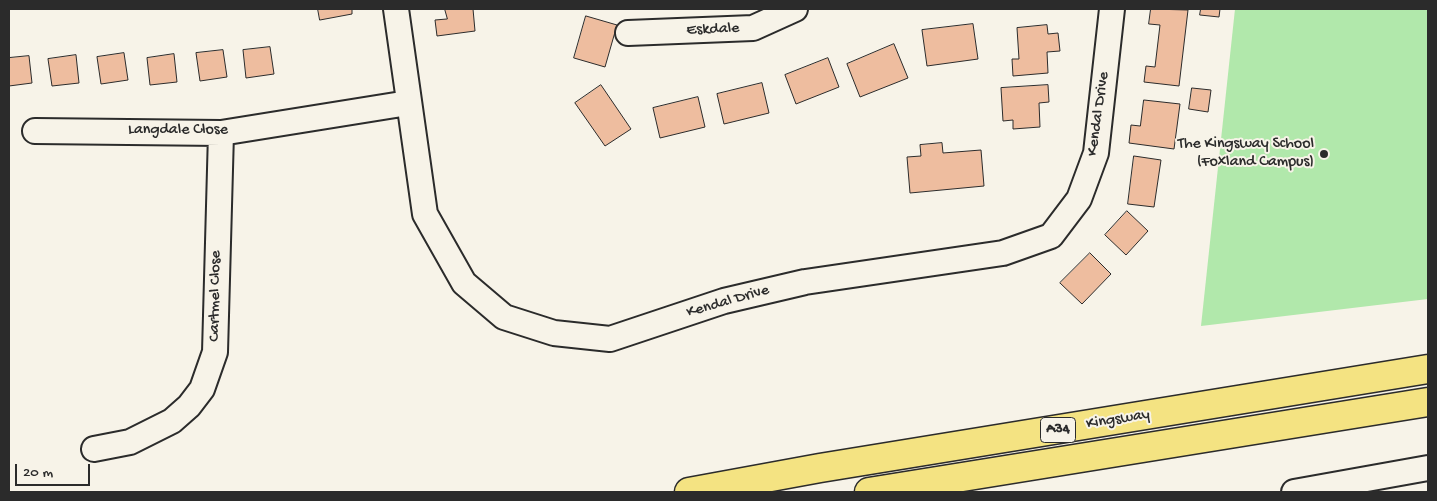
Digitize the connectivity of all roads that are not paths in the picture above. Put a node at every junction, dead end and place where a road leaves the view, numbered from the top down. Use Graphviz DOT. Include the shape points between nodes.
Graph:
graph roads {
  1 [pos="396,9"];
  2 [pos="795,9"];
  3 [pos="1112,9"];
  4 [pos="628,32"];
  5 [pos="408,102"];
  6 [pos="35,131"];
  7 [pos="222,133"];
  8 [pos="1428,369"];
  9 [pos="1428,402"];
  10 [pos="94,449"];
  11 [pos="1428,468"];
  12 [pos="689,492"];
  13 [pos="869,492"];
  14 [pos="1294,492"];
  1 -- 5 [label="street, Kendal Drive"];
  2 -- 4 [label="street, Eskdale" via="753,28"];
  3 -- 5 [label="street, Kendal Drive" via="1096,153 1079,199 1052,236 1003,253 805,282 724,300 610,339 554,333 504,317 464,283 425,214"];
  5 -- 7 [label="street, Langdale Close"];
  6 -- 7 [label="street, Langdale Close"];
  7 -- 10 [label="street, Cartmel Close" via="215,352 202,390 172,421 130,442"];
  8 -- 12 [label="highway, Kingsway / A34"];
  9 -- 13 [label="highway, Kingsway / A34"];
  11 -- 14 [label="street"];
}
